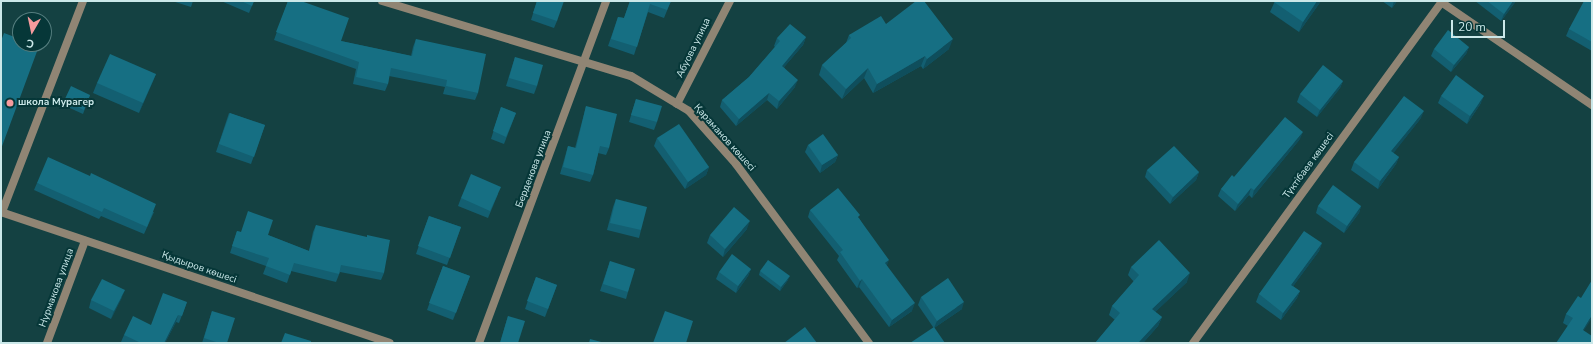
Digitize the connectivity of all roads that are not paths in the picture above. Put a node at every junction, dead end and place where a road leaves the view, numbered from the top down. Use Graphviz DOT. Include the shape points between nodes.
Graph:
graph roads {
  1 [pos="83,1"];
  2 [pos="382,1"];
  3 [pos="606,1"];
  4 [pos="730,1"];
  5 [pos="1442,2"];
  6 [pos="585,62"];
  7 [pos="677,104"];
  8 [pos="1592,105"];
  9 [pos="2,212"];
  10 [pos="85,240"];
  11 [pos="47,343"];
  12 [pos="390,343"];
  13 [pos="479,343"];
  14 [pos="869,343"];
  15 [pos="1193,343"];
  1 -- 9 [label="street"];
  2 -- 6 [label="street, Қараманов көшесі"];
  3 -- 6 [label="street, Берденова улица"];
  4 -- 7 [label="street, Абуова улица"];
  5 -- 8 [label="street"];
  5 -- 15 [label="street, Түктібаев көшесі"];
  6 -- 7 [label="street, Қараманов көшесі" via="631,76"];
  6 -- 13 [label="street, Берденова улица"];
  7 -- 14 [label="street, Қараманов көшесі" via="689,111 736,164"];
  9 -- 10 [label="street, Қыдыров көшесі"];
  10 -- 11 [label="street, Нурмакова улица"];
  10 -- 12 [label="street, Қыдыров көшесі"];
}
